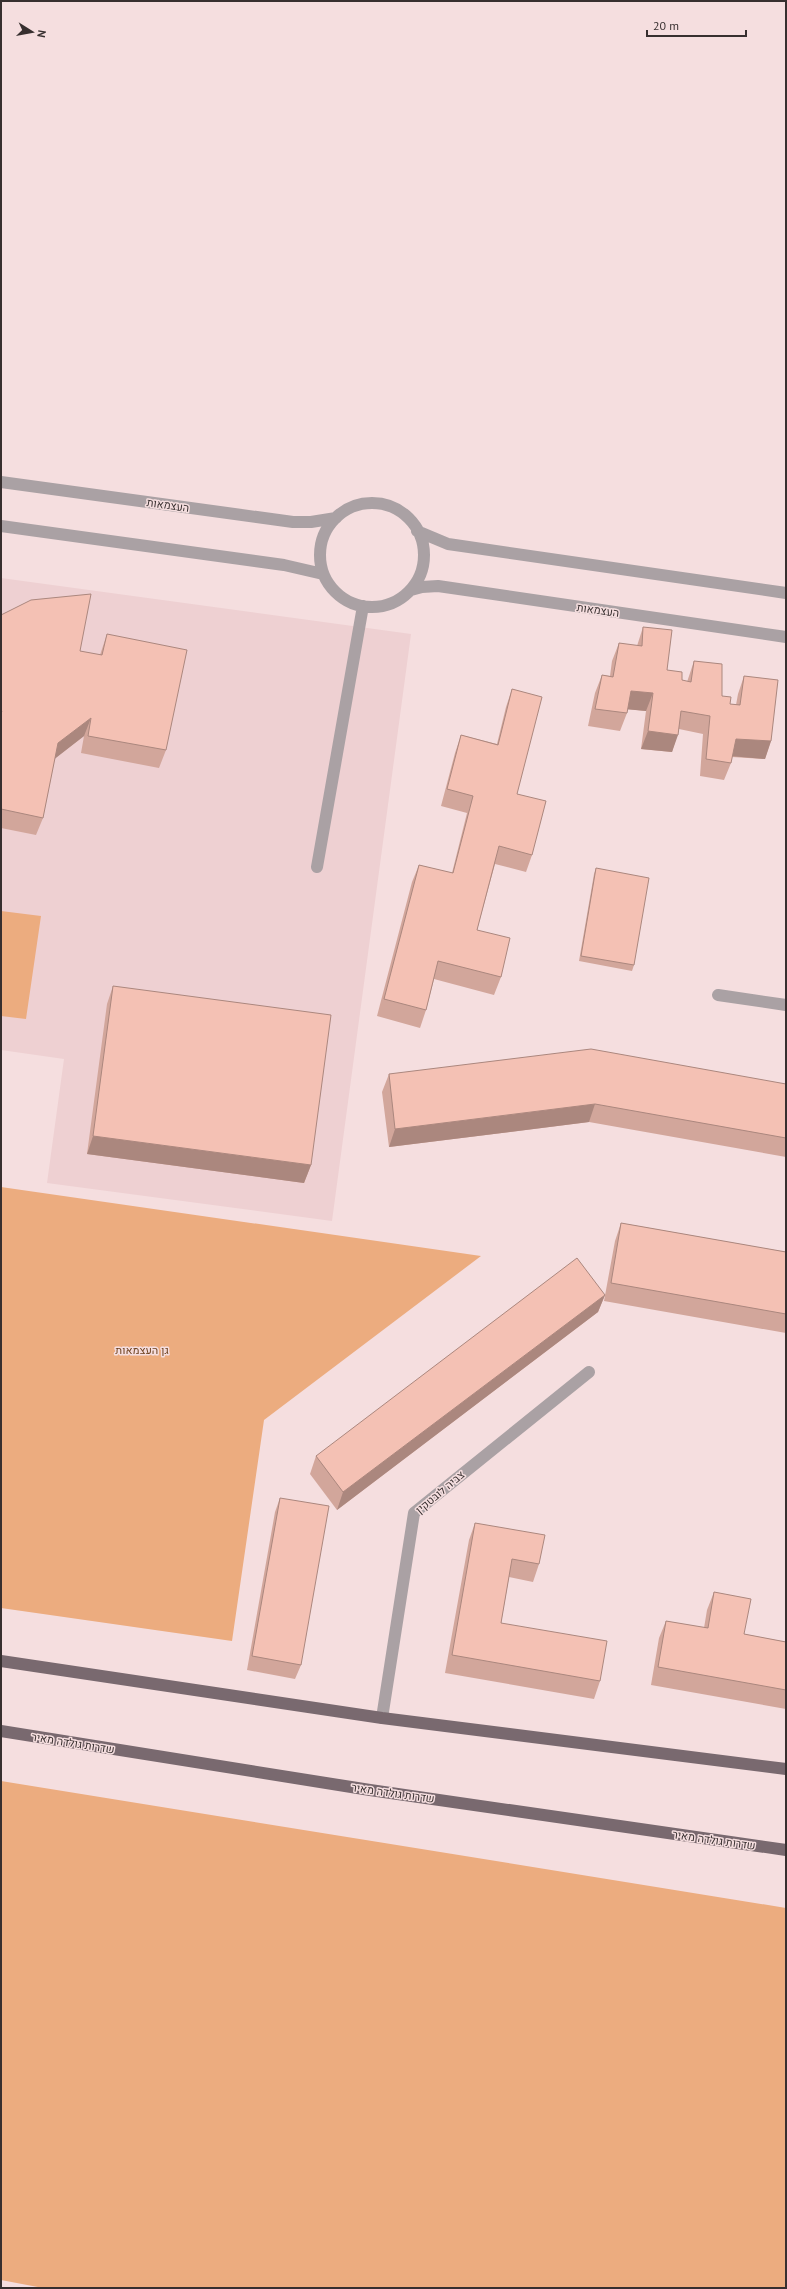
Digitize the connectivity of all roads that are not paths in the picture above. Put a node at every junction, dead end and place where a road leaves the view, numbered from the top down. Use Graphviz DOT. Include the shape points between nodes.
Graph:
graph roads {
  1 [pos="1,482"];
  2 [pos="336,518"];
  3 [pos="1,526"];
  4 [pos="418,531"];
  5 [pos="323,574"];
  6 [pos="410,590"];
  7 [pos="786,593"];
  8 [pos="363,606"];
  9 [pos="786,637"];
  10 [pos="317,867"];
  11 [pos="718,995"];
  12 [pos="786,1005"];
  13 [pos="589,1372"];
  14 [pos="1,1661"];
  15 [pos="382,1718"];
  16 [pos="1,1731"];
  17 [pos="786,1769"];
  18 [pos="786,1850"];
  1 -- 2 [label="street, העצמאות" via="293,522"];
  2 -- 4 [label="street" via="344,510 359,504 376,502 392,506 406,515"];
  2 -- 5 [label="street" via="330,522 322,538 319,556"];
  3 -- 5 [label="street" via="284,565"];
  4 -- 6 [label="street" via="424,560 419,576"];
  4 -- 7 [label="street" via="448,544"];
  5 -- 8 [label="street" via="332,589 346,600"];
  6 -- 8 [label="street" via="397,600 380,606"];
  6 -- 9 [label="street, העצמאות" via="438,586"];
  8 -- 10 [label="street"];
  11 -- 12 [label="street"];
  13 -- 15 [label="street, צביה לובטקין" via="414,1513"];
  14 -- 15 [label="main road"];
  15 -- 17 [label="main road"];
  16 -- 18 [label="main road, שדרות גולדה מאיר" via="370,1790"];
}
